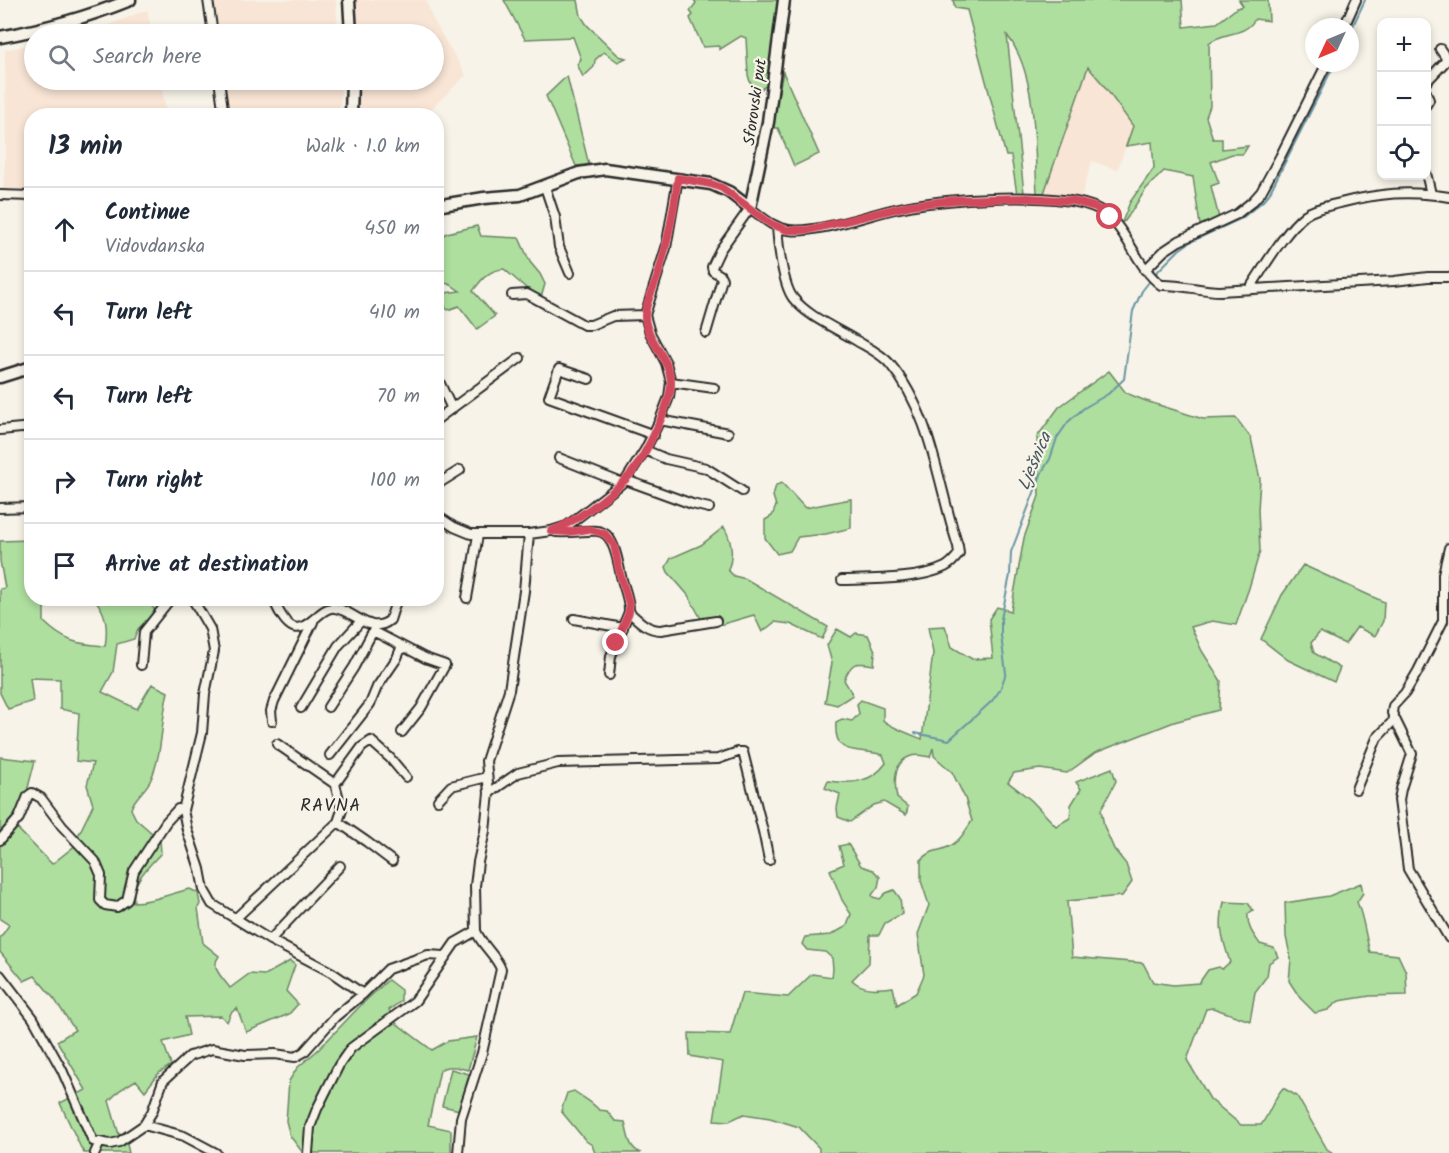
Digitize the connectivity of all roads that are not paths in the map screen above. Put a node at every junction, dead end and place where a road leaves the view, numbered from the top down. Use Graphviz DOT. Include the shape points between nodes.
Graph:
graph roads {
  1 [pos="130,0"];
  2 [pos="208,0"];
  3 [pos="349,0"];
  4 [pos="784,0"];
  5 [pos="1356,0"];
  6 [pos="1348,18"];
  7 [pos="59,24"];
  8 [pos="212,24"];
  9 [pos="350,24"];
  10 [pos="24,32"];
  11 [pos="0,37"];
  12 [pos="1440,49"];
  13 [pos="1322,72"];
  14 [pos="1431,77"];
  15 [pos="220,90"];
  16 [pos="352,90"];
  17 [pos="223,108"];
  18 [pos="351,108"];
  19 [pos="678,178"];
  20 [pos="1428,180"];
  21 [pos="545,187"];
  22 [pos="1431,194"];
  23 [pos="0,195"];
  24 [pos="24,196"];
  25 [pos="1449,197"];
  26 [pos="444,205"];
  27 [pos="750,208"];
  28 [pos="777,227"];
  29 [pos="1147,272"];
  30 [pos="570,273"];
  31 [pos="1449,277"];
  32 [pos="1250,288"];
  33 [pos="512,295"];
  34 [pos="645,315"];
  35 [pos="706,333"];
  36 [pos="520,358"];
  37 [pos="24,370"];
  38 [pos="0,377"];
  39 [pos="589,379"];
  40 [pos="671,382"];
  41 [pos="714,388"];
  42 [pos="444,392"];
  43 [pos="452,409"];
  44 [pos="444,414"];
  45 [pos="660,420"];
  46 [pos="24,428"];
  47 [pos="0,430"];
  48 [pos="728,433"];
  49 [pos="654,435"];
  50 [pos="645,450"];
  51 [pos="559,458"];
  52 [pos="460,470"];
  53 [pos="444,480"];
  54 [pos="624,481"];
  55 [pos="742,491"];
  56 [pos="24,507"];
  57 [pos="0,508"];
  58 [pos="710,508"];
  59 [pos="444,520"];
  60 [pos="551,531"];
  61 [pos="528,534"];
  62 [pos="478,535"];
  63 [pos="1449,548"];
  64 [pos="842,580"];
  65 [pos="467,598"];
  66 [pos="165,606"];
  67 [pos="197,606"];
  68 [pos="276,606"];
  69 [pos="394,606"];
  70 [pos="629,612"];
  71 [pos="574,619"];
  72 [pos="361,621"];
  73 [pos="716,621"];
  74 [pos="313,622"];
  75 [pos="1446,622"];
  76 [pos="374,628"];
  77 [pos="622,628"];
  78 [pos="402,646"];
  79 [pos="141,665"];
  80 [pos="609,675"];
  81 [pos="328,707"];
  82 [pos="301,708"];
  83 [pos="1394,720"];
  84 [pos="272,721"];
  85 [pos="402,732"];
  86 [pos="277,744"];
  87 [pos="330,755"];
  88 [pos="406,777"];
  89 [pos="487,777"];
  90 [pos="335,784"];
  91 [pos="1356,789"];
  92 [pos="489,793"];
  93 [pos="438,800"];
  94 [pos="183,810"];
  95 [pos="338,822"];
  96 [pos="0,840"];
  97 [pos="768,860"];
  98 [pos="392,861"];
  99 [pos="340,866"];
  100 [pos="236,918"];
  101 [pos="476,931"];
  102 [pos="1449,938"];
  103 [pos="270,940"];
  104 [pos="444,956"];
  105 [pos="1,978"];
  106 [pos="363,994"];
  107 [pos="144,1125"];
  108 [pos="100,1142"];
  109 [pos="95,1153"];
  110 [pos="216,1153"];
  111 [pos="308,1153"];
  112 [pos="458,1153"];
  1 -- 7 [label="street"];
  2 -- 8 [label="street"];
  3 -- 9 [label="street"];
  4 -- 27 [label="street, Sforovski put" via="768,122"];
  5 -- 6 [label="street"];
  10 -- 11 [label="street"];
  12 -- 14 [label="street" via="1445,62"];
  13 -- 29 [label="street" via="1261,192 1237,214 1164,251"];
  15 -- 17 [label="street"];
  16 -- 18 [label="street"];
  19 -- 21 [label="street" via="605,169 579,173"];
  19 -- 27 [label="street" via="722,188"];
  19 -- 34 [label="street" via="666,248"];
  20 -- 22 [label="street"];
  21 -- 26 [label="street" via="512,197"];
  21 -- 30 [label="street" via="559,247"];
  22 -- 25 [label="street"];
  22 -- 32 [label="street" via="1373,195 1307,214"];
  23 -- 24 [label="street"];
  27 -- 28 [label="street"];
  27 -- 35 [label="street" via="712,267 722,279"];
  28 -- 29 [label="street" via="808,230 937,202 1028,198 1073,201 1095,207 1110,217"];
  28 -- 64 [label="street" via="791,297 889,363 905,387 919,413 958,546 959,554 952,563 930,572 887,579"];
  29 -- 32 [label="street" via="1161,285 1206,291"];
  31 -- 32 [label="street"];
  33 -- 34 [label="street" via="527,294 588,325 613,316"];
  34 -- 40 [label="street"];
  36 -- 43 [label="street"];
  37 -- 38 [label="street"];
  39 -- 49 [label="street" via="559,369 549,397"];
  40 -- 41 [label="street"];
  40 -- 45 [label="street"];
  42 -- 43 [label="street"];
  43 -- 44 [label="street"];
  45 -- 48 [label="street"];
  45 -- 49 [label="street"];
  46 -- 47 [label="street"];
  49 -- 50 [label="street"];
  50 -- 54 [label="street"];
  50 -- 55 [label="street" via="706,468"];
  51 -- 54 [label="street"];
  52 -- 53 [label="street"];
  54 -- 58 [label="street"];
  54 -- 60 [label="street" via="567,526"];
  56 -- 57 [label="street"];
  59 -- 62 [label="street" via="463,532"];
  60 -- 61 [label="street"];
  60 -- 70 [label="street" via="588,529 608,537 617,554"];
  61 -- 62 [label="street"];
  61 -- 89 [label="street" via="509,690 486,761"];
  62 -- 65 [label="street"];
  63 -- 75 [label="street" via="1443,574"];
  66 -- 79 [label="street" via="144,632"];
  67 -- 94 [label="street" via="210,629 214,651 202,733"];
  68 -- 74 [label="street" via="287,623 301,627"];
  69 -- 76 [label="street" via="390,620"];
  70 -- 73 [label="street" via="653,630"];
  70 -- 77 [label="street"];
  71 -- 77 [label="street"];
  72 -- 74 [label="street" via="333,607"];
  72 -- 76 [label="street"];
  72 -- 82 [label="street" via="338,646"];
  74 -- 84 [label="street" via="274,701"];
  75 -- 83 [label="street" via="1419,671 1393,706"];
  76 -- 78 [label="street"];
  76 -- 81 [label="street"];
  77 -- 80 [label="street" via="611,656"];
  78 -- 85 [label="street" via="445,665 421,708"];
  78 -- 87 [label="street" via="370,704"];
  83 -- 91 [label="street" via="1377,738"];
  83 -- 102 [label="street" via="1412,754 1399,800 1408,869"];
  86 -- 90 [label="street"];
  88 -- 90 [label="street" via="371,741"];
  89 -- 92 [label="street"];
  89 -- 93 [label="street" via="451,786"];
  90 -- 95 [label="street" via="342,810"];
  92 -- 97 [label="street" via="518,773 558,764 718,759 743,752"];
  92 -- 101 [label="street" via="475,886"];
  94 -- 96 [label="street" via="178,809 159,832 134,872 127,900 117,907 100,900 101,876 95,861 41,798 32,793 28,796 19,818"];
  94 -- 100 [label="street" via="204,890 212,904"];
  95 -- 98 [label="street"];
  95 -- 100 [label="street"];
  99 -- 103 [label="street"];
  100 -- 103 [label="street"];
  101 -- 104 [label="street"];
  101 -- 112 [label="street" via="501,969 482,1053 461,1118"];
  103 -- 106 [label="street"];
  104 -- 106 [label="street" via="428,955 388,969"];
  104 -- 111 [label="street" via="415,1001 351,1048 339,1065 310,1127"];
  105 -- 108 [label="street" via="33,1018 62,1070 93,1141"];
  106 -- 107 [label="street" via="295,1057 212,1049 189,1056 163,1081"];
  107 -- 108 [label="street" via="119,1142"];
  107 -- 110 [label="street" via="184,1136"];
  108 -- 109 [label="street"];
}
